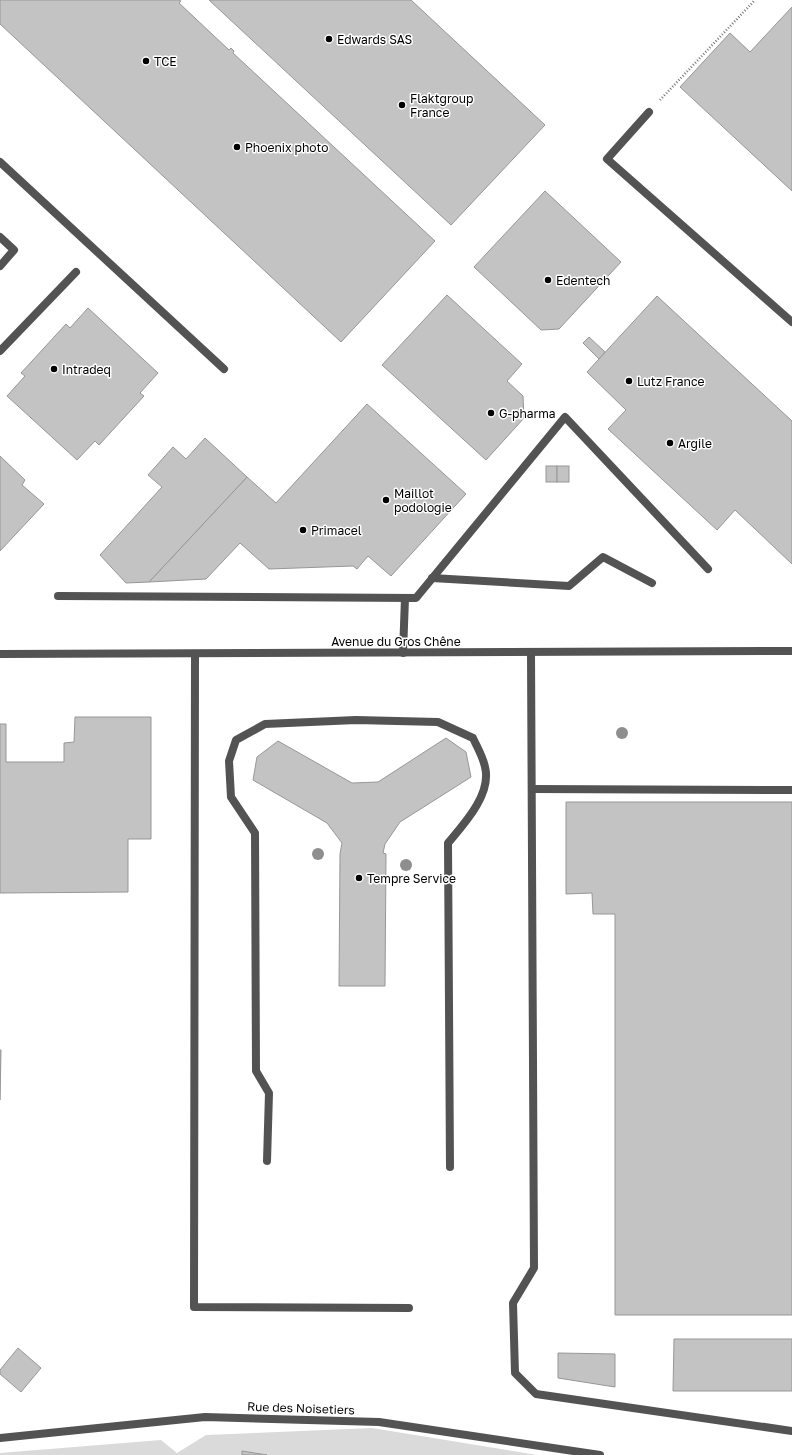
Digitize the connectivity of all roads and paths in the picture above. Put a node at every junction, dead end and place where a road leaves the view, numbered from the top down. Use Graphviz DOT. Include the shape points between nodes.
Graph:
graph roads {
  1 [pos="755,0"];
  2 [pos="649,112"];
  3 [pos="0,162"];
  4 [pos="0,237"];
  5 [pos="0,266"];
  6 [pos="76,272"];
  7 [pos="792,322"];
  8 [pos="0,351"];
  9 [pos="224,369"];
  10 [pos="708,569"];
  11 [pos="432,578"];
  12 [pos="652,583"];
  13 [pos="58,596"];
  14 [pos="405,598"];
  15 [pos="531,652"];
  16 [pos="792,652"];
  17 [pos="403,653"];
  18 [pos="0,654"];
  19 [pos="195,654"];
  20 [pos="532,789"];
  21 [pos="792,790"];
  22 [pos="267,1161"];
  23 [pos="450,1166"];
  24 [pos="409,1308"];
  25 [pos="792,1431"];
  26 [pos="0,1438"];
  27 [pos="600,1455"];
  1 -- 2 [label="path"];
  2 -- 7 [label="street" via="607,159"];
  3 -- 9 [label="street"];
  4 -- 5 [label="street" via="14,250"];
  6 -- 8 [label="street"];
  10 -- 11 [label="street" via="566,417"];
  11 -- 12 [label="street" via="569,586 603,557"];
  11 -- 14 [label="street" via="416,598"];
  13 -- 14 [label="street"];
  14 -- 17 [label="street"];
  15 -- 16 [label="street, Avenue du Gros Chêne"];
  15 -- 17 [label="street, Avenue du Gros Chêne"];
  15 -- 20 [label="street"];
  17 -- 19 [label="street, Avenue du Gros Chêne"];
  18 -- 19 [label="street, Avenue du Gros Chêne"];
  19 -- 24 [label="street" via="194,1307"];
  20 -- 21 [label="street"];
  20 -- 25 [label="street" via="534,1268 513,1303 515,1373 536,1394"];
  22 -- 23 [label="street" via="268,1093 256,1072 255,833 231,797 230,761 236,740 265,724 356,720 438,722 473,738 486,768 484,792 469,818 448,843"];
  26 -- 27 [label="street, Rue des Noisetiers" via="205,1417 348,1421 379,1422"];
}
